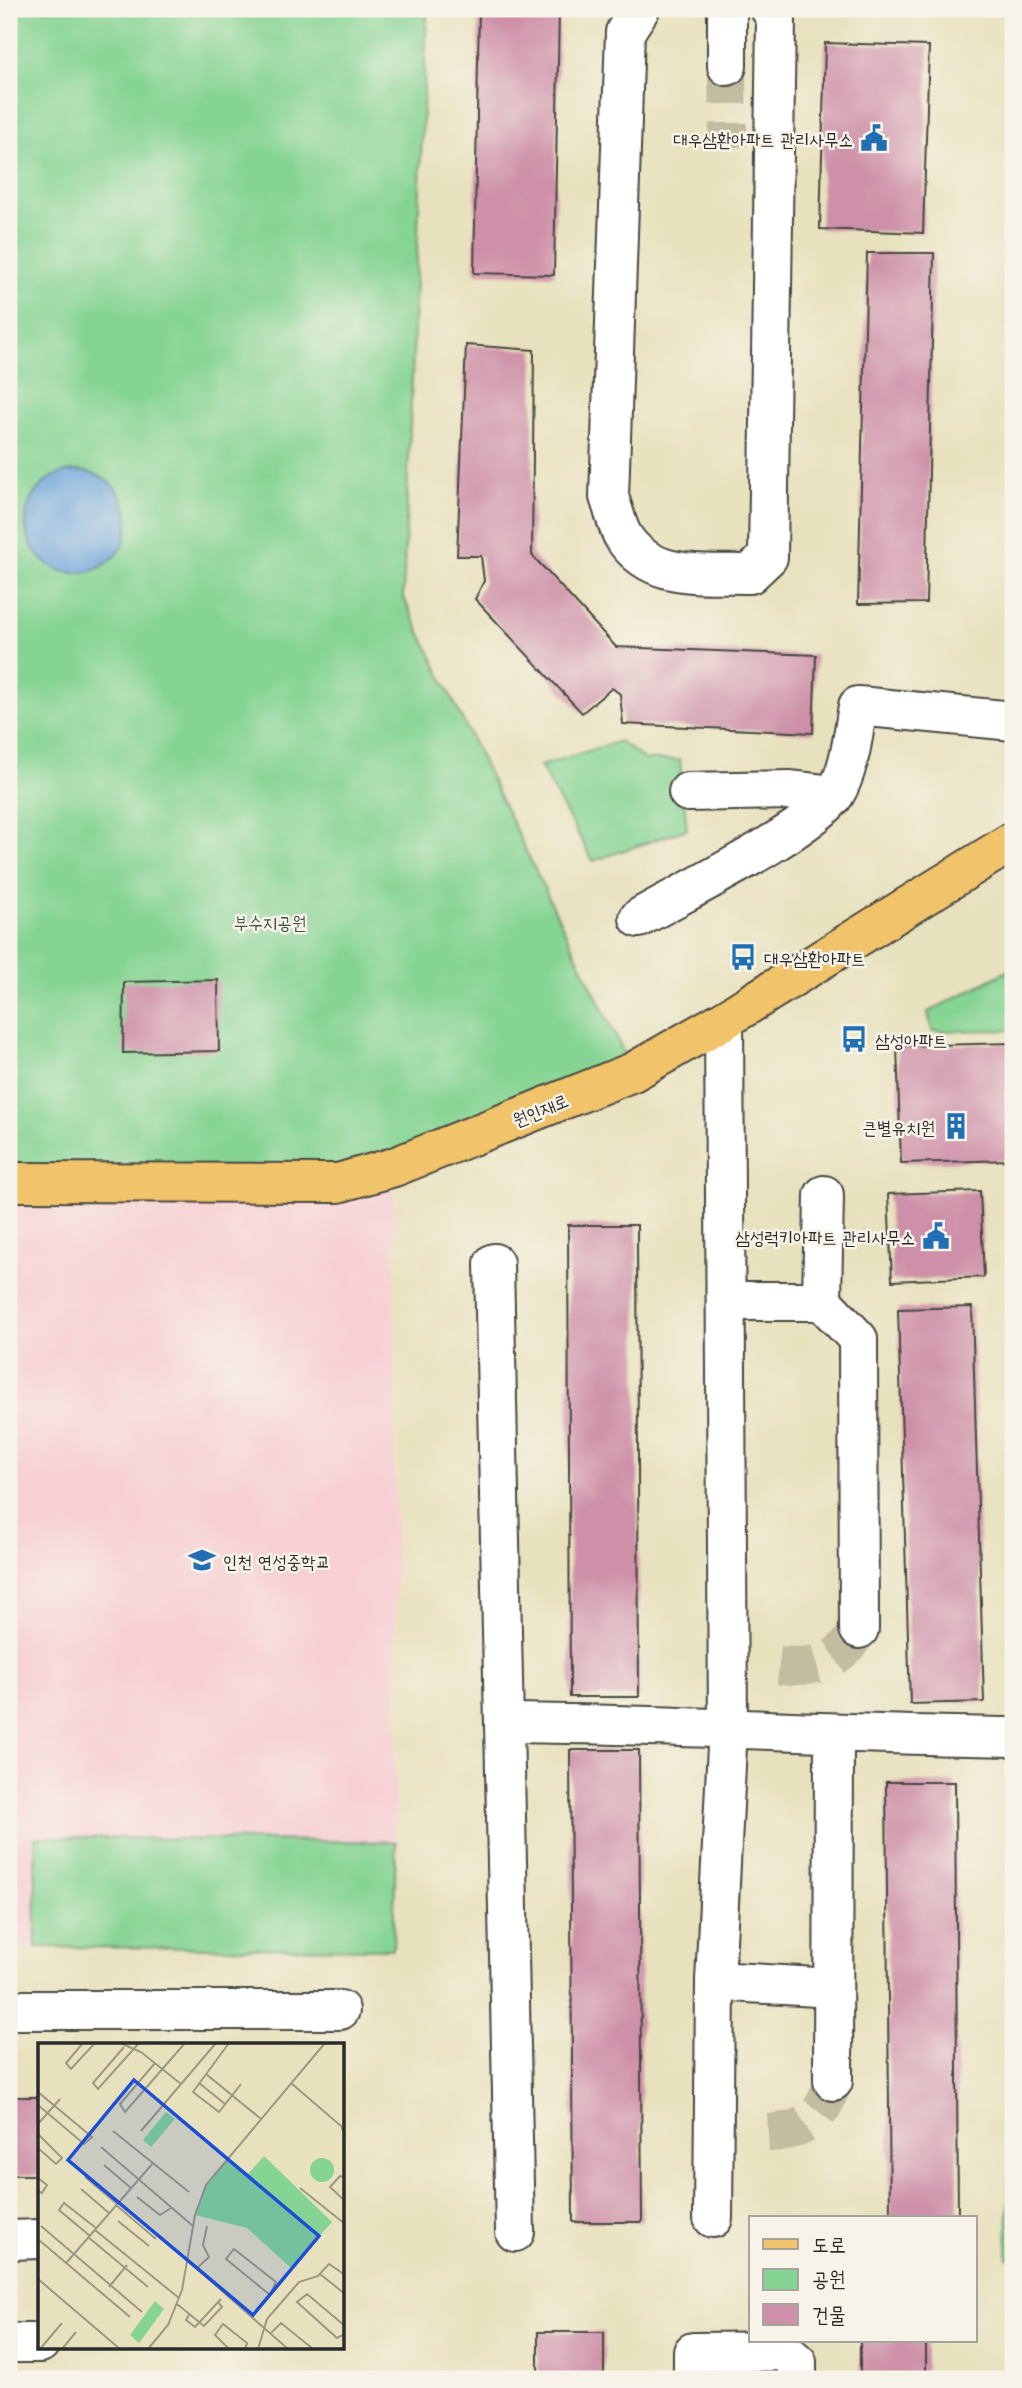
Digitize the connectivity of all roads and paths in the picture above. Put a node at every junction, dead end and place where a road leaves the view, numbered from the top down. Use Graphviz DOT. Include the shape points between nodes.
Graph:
graph roads {
  1 [pos="640,9"];
  2 [pos="727,9"];
  3 [pos="769,9"];
  4 [pos="727,66"];
  5 [pos="1013,722"];
  6 [pos="688,792"];
  7 [pos="834,795"];
  8 [pos="1013,841"];
  9 [pos="639,918"];
  10 [pos="724,1020"];
  11 [pos="9,1182"];
  12 [pos="824,1195"];
  13 [pos="494,1263"];
  14 [pos="728,1301"];
  15 [pos="822,1301"];
  16 [pos="859,1629"];
  17 [pos="504,1723"];
  18 [pos="728,1727"];
  19 [pos="834,1734"];
  20 [pos="1013,1737"];
  21 [pos="715,1981"];
  22 [pos="833,1988"];
  23 [pos="9,2010"];
  24 [pos="340,2010"];
  25 [pos="833,2081"];
  26 [pos="713,2218"];
  27 [pos="515,2232"];
  28 [pos="9,2239"];
  29 [pos="38,2239"];
  30 [pos="9,2343"];
  31 [pos="38,2343"];
  32 [pos="693,2379"];
  33 [pos="797,2379"];
  1 -- 3 [label="lane" via="625,32 609,497 623,537 642,559 661,570 750,574 768,557 776,18"];
  2 -- 4 [label="lane"];
  5 -- 7 [label="lane" via="858,706 848,759"];
  6 -- 7 [label="lane" via="791,790"];
  7 -- 9 [label="lane" via="808,821"];
  8 -- 10 [label="main road, 원인재로"];
  10 -- 11 [label="main road, 원인재로" via="633,1072 394,1167 338,1183"];
  10 -- 14 [label="lane"];
  12 -- 15 [label="lane"];
  13 -- 17 [label="lane"];
  14 -- 15 [label="lane"];
  14 -- 18 [label="lane"];
  15 -- 16 [label="lane" via="858,1339"];
  17 -- 18 [label="lane"];
  17 -- 27 [label="lane"];
  18 -- 19 [label="lane"];
  18 -- 21 [label="lane"];
  19 -- 20 [label="lane"];
  19 -- 22 [label="lane"];
  21 -- 22 [label="lane"];
  21 -- 26 [label="lane"];
  22 -- 25 [label="lane"];
  23 -- 24 [label="lane"];
  28 -- 29 [label="lane"];
  30 -- 31 [label="lane"];
  32 -- 33 [label="lane" via="693,2352 784,2351 797,2362"];
}
